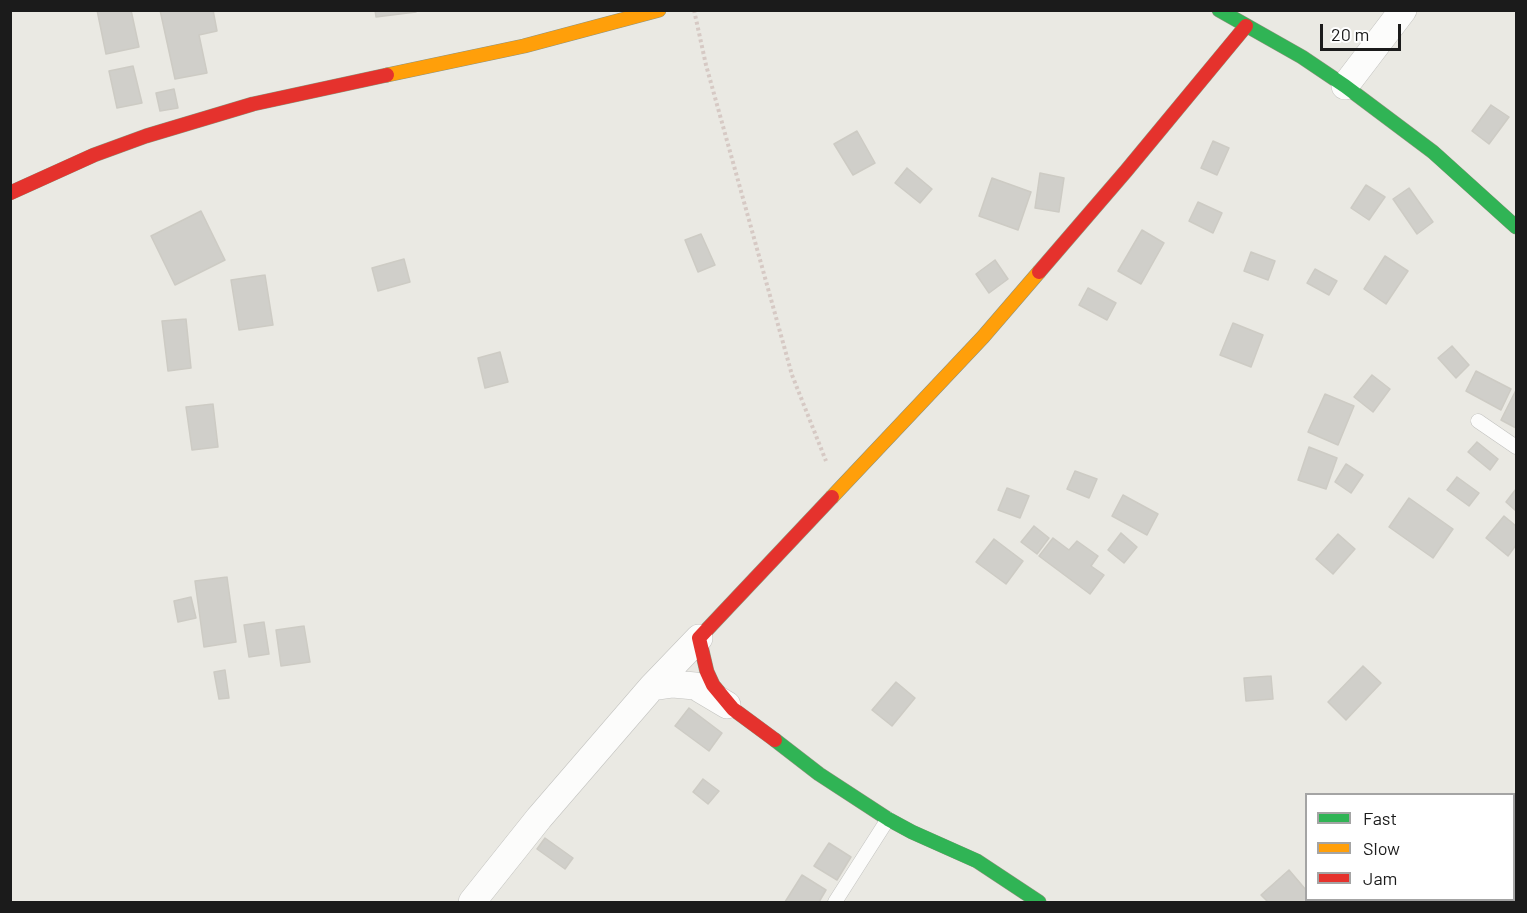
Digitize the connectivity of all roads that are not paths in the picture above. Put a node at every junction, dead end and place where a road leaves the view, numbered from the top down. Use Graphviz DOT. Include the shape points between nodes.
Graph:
graph roads {
  1 [pos="659,10"];
  2 [pos="1219,10"];
  3 [pos="1403,10"];
  4 [pos="1246,26"];
  5 [pos="1346,86"];
  6 [pos="10,193"];
  7 [pos="1516,227"];
  8 [pos="1478,421"];
  9 [pos="1516,447"];
  10 [pos="699,638"];
  11 [pos="652,687"];
  12 [pos="734,709"];
  13 [pos="888,819"];
  14 [pos="472,903"];
  15 [pos="835,903"];
  16 [pos="1039,903"];
  1 -- 6 [label="street" via="524,46 253,104 115,147"];
  2 -- 4 [label="street"];
  3 -- 5 [label="street"];
  4 -- 5 [label="street"];
  4 -- 10 [label="street" via="983,337"];
  5 -- 7 [label="street" via="1433,152"];
  8 -- 9 [label="lane"];
  10 -- 11 [label="street"];
  10 -- 12 [label="street" via="713,685"];
  11 -- 12 [label="street" via="695,686"];
  11 -- 14 [label="street"];
  12 -- 13 [label="street" via="819,774"];
  13 -- 15 [label="lane"];
  13 -- 16 [label="street" via="977,861"];
}
